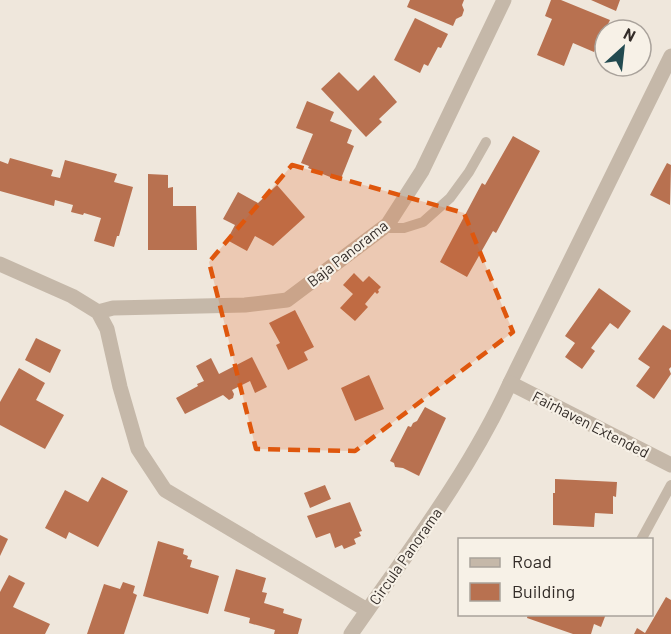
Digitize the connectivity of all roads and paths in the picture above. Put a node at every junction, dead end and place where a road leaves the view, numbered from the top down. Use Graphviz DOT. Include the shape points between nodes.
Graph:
graph roads {
  1 [pos="504,0"];
  2 [pos="671,56"];
  3 [pos="486,142"];
  4 [pos="383,228"];
  5 [pos="0,264"];
  6 [pos="98,312"];
  7 [pos="510,382"];
  8 [pos="671,465"];
  9 [pos="671,485"];
  10 [pos="642,538"];
  11 [pos="367,610"];
  12 [pos="351,634"];
  1 -- 4 [label="street, Baja Panorama" via="422,171"];
  2 -- 7 [label="street, Circula Panorama"];
  3 -- 4 [label="lane" via="450,198 423,222 404,228"];
  4 -- 6 [label="street, Baja Panorama" via="287,300 233,306 113,308"];
  5 -- 6 [label="street"];
  6 -- 11 [label="street, Circula Panorama" via="107,329 138,449 165,490"];
  7 -- 8 [label="street, Fairhaven Extended"];
  7 -- 11 [label="street, Circula Panorama" via="458,480"];
  9 -- 10 [label="lane"];
  11 -- 12 [label="street"];
}
